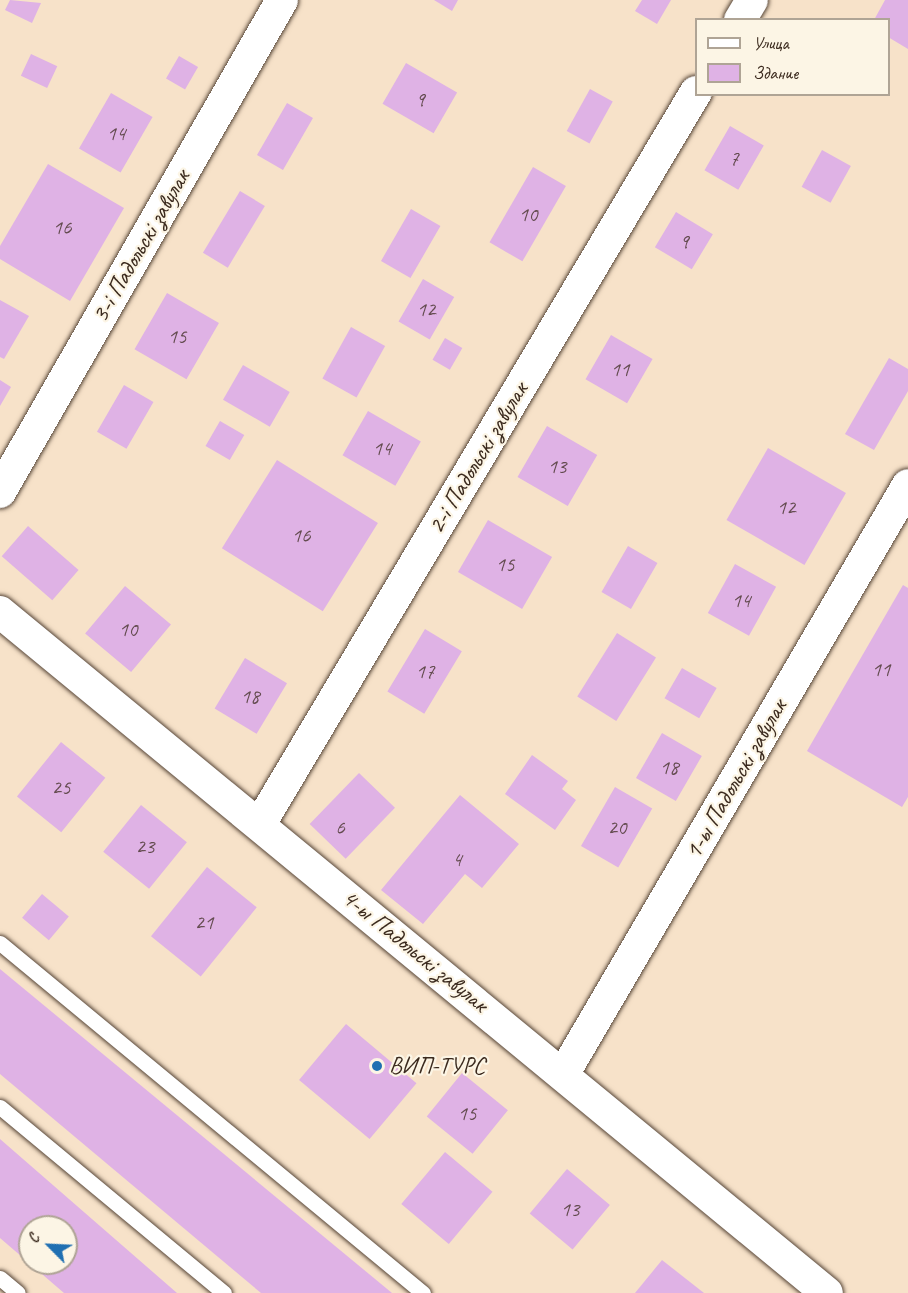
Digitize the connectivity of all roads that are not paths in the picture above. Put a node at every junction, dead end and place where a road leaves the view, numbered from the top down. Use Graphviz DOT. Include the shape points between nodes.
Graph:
graph roads {
  1 [pos="282,0"];
  2 [pos="752,0"];
  3 [pos="741,18"];
  4 [pos="695,94"];
  5 [pos="908,485"];
  6 [pos="0,492"];
  7 [pos="0,612"];
  8 [pos="260,824"];
  9 [pos="0,943"];
  10 [pos="564,1073"];
  11 [pos="0,1107"];
  12 [pos="0,1278"];
  13 [pos="18,1293"];
  14 [pos="224,1293"];
  15 [pos="423,1293"];
  16 [pos="827,1293"];
  1 -- 6 [label="street, 3-і Падольскі завулак"];
  2 -- 3 [label="street"];
  4 -- 8 [label="street, 2-і Падольскі завулак"];
  5 -- 10 [label="street, 1-ы Падольскі завулак"];
  7 -- 8 [label="street, 4-ы Падольскі завулак"];
  8 -- 10 [label="street, 4-ы Падольскі завулак"];
  9 -- 15 [label="lane"];
  10 -- 16 [label="street, 4-ы Падольскі завулак"];
  11 -- 14 [label="lane"];
  12 -- 13 [label="lane"];
}
